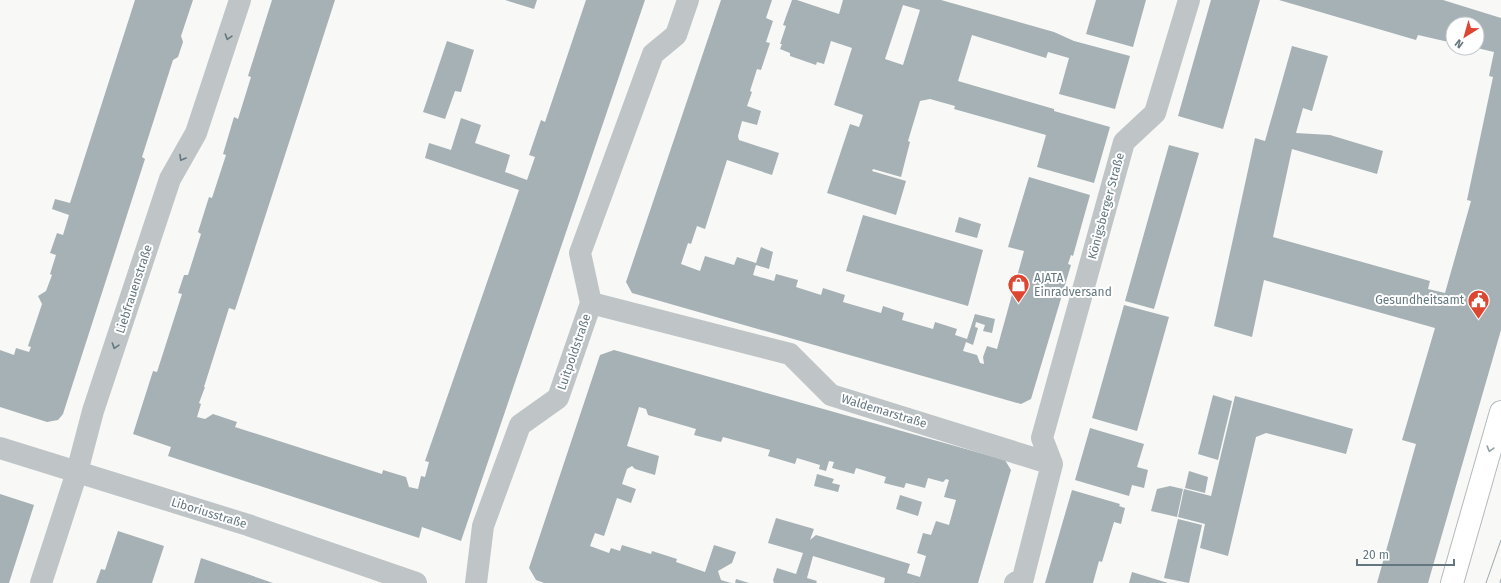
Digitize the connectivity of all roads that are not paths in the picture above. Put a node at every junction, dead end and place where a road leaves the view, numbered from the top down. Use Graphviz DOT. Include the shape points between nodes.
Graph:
graph roads {
  1 [pos="240,0"];
  2 [pos="688,0"];
  3 [pos="1189,0"];
  4 [pos="591,303"];
  5 [pos="1501,412"];
  6 [pos="0,448"];
  7 [pos="1052,464"];
  8 [pos="77,472"];
  9 [pos="41,583"];
  10 [pos="416,583"];
  11 [pos="476,583"];
  12 [pos="1015,583"];
  13 [pos="1452,583"];
  1 -- 8 [label="street, Liebfrauenstraße, one-way" via="196,133 170,179 93,412"];
  2 -- 4 [label="street, Luitpoldstraße" via="676,35 652,54 580,253"];
  3 -- 7 [label="street, Königsberger Straße" via="1155,113 1124,142 1042,438"];
  4 -- 7 [label="street, Waldemarstraße" via="790,354 831,395"];
  4 -- 11 [label="street, Luitpoldstraße" via="558,398 520,425 483,526"];
  5 -- 13 [label="main road, one-way"];
  6 -- 8 [label="street, Liboriusstraße"];
  7 -- 12 [label="street" via="1023,578"];
  8 -- 9 [label="street, Liebfrauenstraße"];
  8 -- 10 [label="street, Liboriusstraße" via="248,525"];
}
